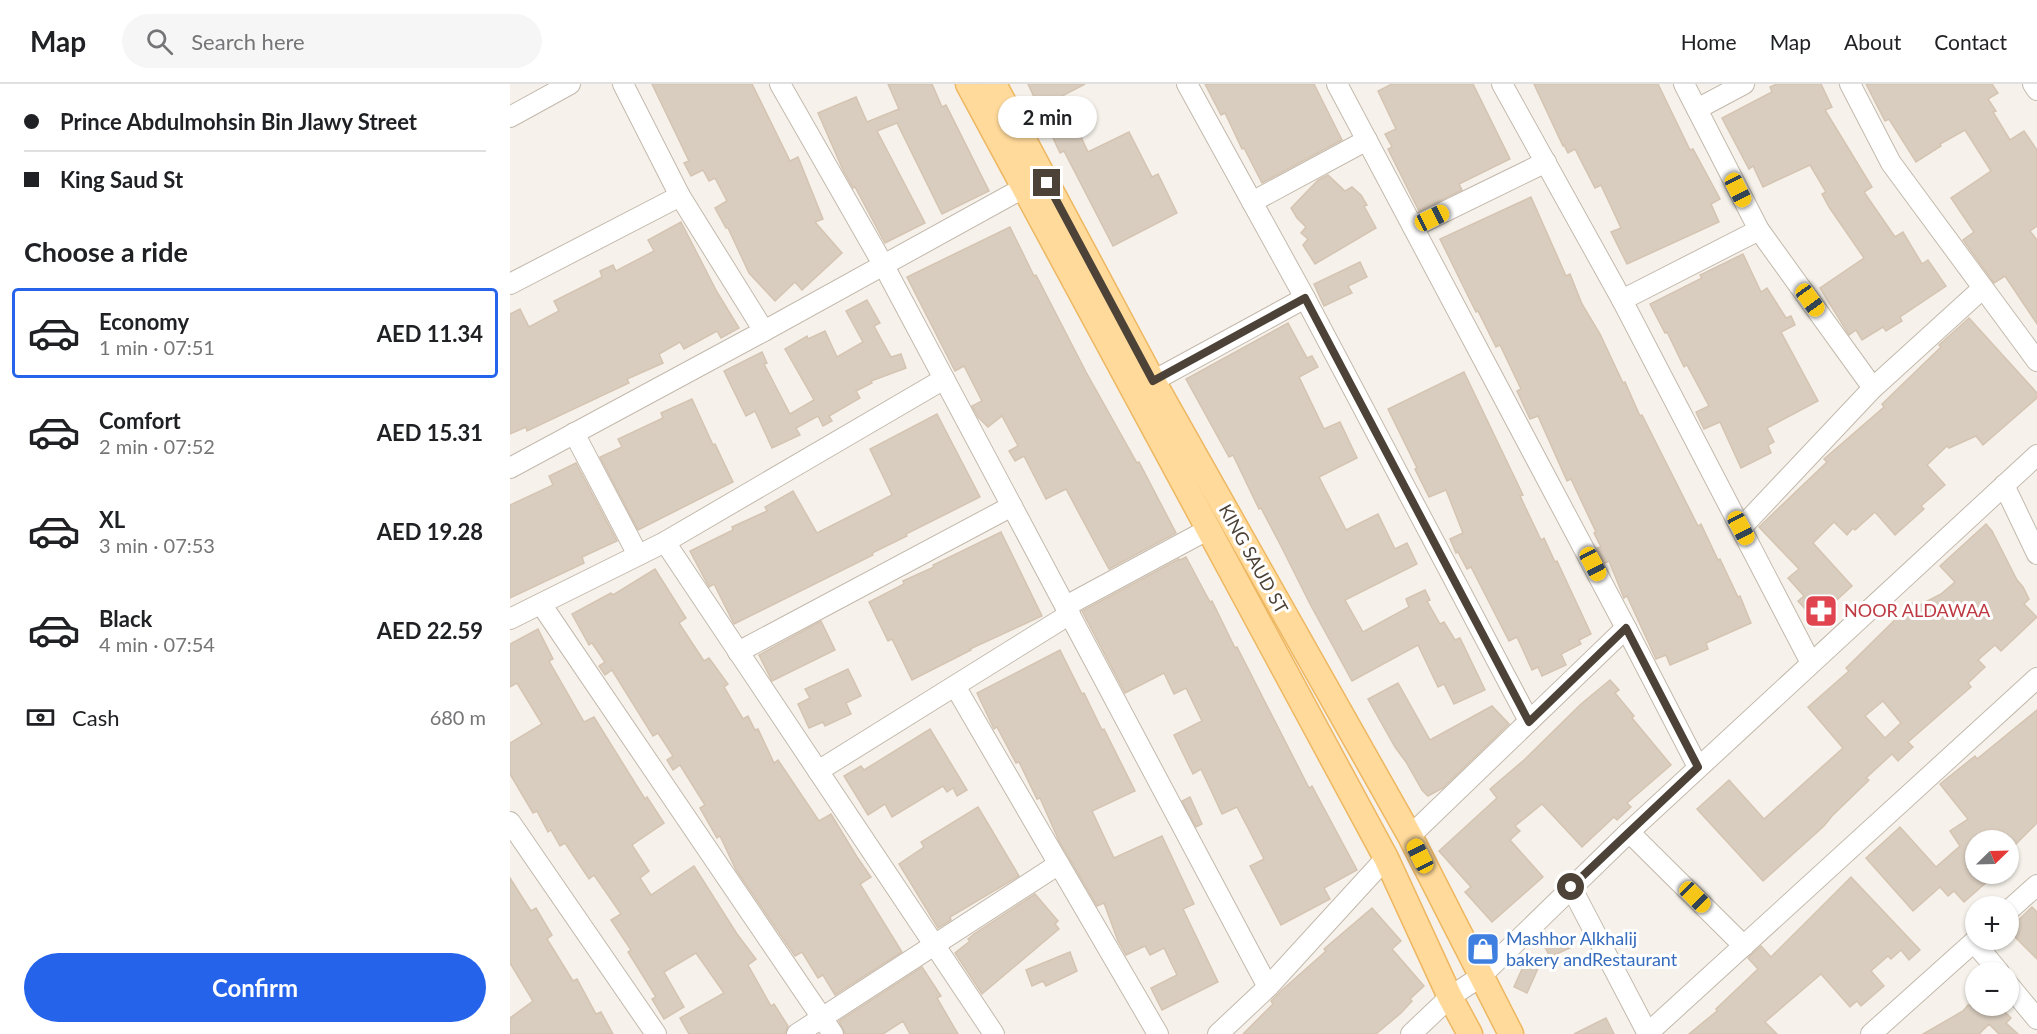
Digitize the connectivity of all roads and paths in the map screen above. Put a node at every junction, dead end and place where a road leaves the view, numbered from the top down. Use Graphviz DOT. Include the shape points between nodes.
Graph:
graph roads {
  1 [pos="570,84"];
  2 [pos="623,84"];
  3 [pos="780,84"];
  4 [pos="969,84"];
  5 [pos="994,84"];
  6 [pos="1187,84"];
  7 [pos="1337,84"];
  8 [pos="1502,84"];
  9 [pos="1684,84"];
  10 [pos="1744,84"];
  11 [pos="1850,84"];
  12 [pos="2033,84"];
  13 [pos="2037,90"];
  14 [pos="1697,109"];
  15 [pos="510,117"];
  16 [pos="1367,140"];
  17 [pos="1546,162"];
  18 [pos="1025,187"];
  19 [pos="680,196"];
  20 [pos="1252,202"];
  21 [pos="1413,227"];
  22 [pos="1759,230"];
  23 [pos="884,266"];
  24 [pos="510,284"];
  25 [pos="1983,288"];
  26 [pos="1305,298"];
  27 [pos="1622,300"];
  28 [pos="764,331"];
  29 [pos="2037,361"];
  30 [pos="944,379"];
  31 [pos="1153,381"];
  32 [pos="1873,388"];
  33 [pos="574,433"];
  34 [pos="2037,455"];
  35 [pos="510,468"];
  36 [pos="2004,485"];
  37 [pos="1012,506"];
  38 [pos="1741,528"];
  39 [pos="1209,529"];
  40 [pos="665,542"];
  41 [pos="638,555"];
  42 [pos="2037,555"];
  43 [pos="541,604"];
  44 [pos="1068,610"];
  45 [pos="510,619"];
  46 [pos="1626,628"];
  47 [pos="738,652"];
  48 [pos="1811,663"];
  49 [pos="2037,678"];
  50 [pos="955,686"];
  51 [pos="1529,722"];
  52 [pos="1698,767"];
  53 [pos="818,771"];
  54 [pos="510,822"];
  55 [pos="1629,832"];
  56 [pos="1410,836"];
  57 [pos="1386,858"];
  58 [pos="1059,864"];
  59 [pos="2037,885"];
  60 [pos="1571,887"];
  61 [pos="2019,901"];
  62 [pos="934,944"];
  63 [pos="1744,946"];
  64 [pos="1965,950"];
  65 [pos="1480,977"];
  66 [pos="1268,987"];
  67 [pos="1450,997"];
  68 [pos="2019,997"];
  69 [pos="822,1017"];
  70 [pos="2037,1019"];
  71 [pos="656,1034"];
  72 [pos="797,1034"];
  73 [pos="833,1034"];
  74 [pos="994,1034"];
  75 [pos="1158,1034"];
  76 [pos="1218,1034"];
  77 [pos="1411,1034"];
  78 [pos="1470,1034"];
  79 [pos="1511,1034"];
  80 [pos="1648,1034"];
  81 [pos="1871,1034"];
  1 -- 15 [label="street"];
  2 -- 19 [label="street"];
  3 -- 23 [label="street"];
  4 -- 18 [label="main road, KING SAUD ST"];
  5 -- 31 [label="main road, KING SAUD ST"];
  6 -- 20 [label="street"];
  7 -- 16 [label="street"];
  8 -- 17 [label="street"];
  9 -- 14 [label="street"];
  10 -- 14 [label="street"];
  11 -- 25 [label="street" via="1891,162"];
  12 -- 13 [label="street"];
  14 -- 22 [label="street"];
  16 -- 20 [label="street"];
  16 -- 21 [label="street"];
  17 -- 21 [label="street"];
  17 -- 27 [label="street"];
  18 -- 23 [label="street"];
  18 -- 39 [label="main road, KING SAUD ST"];
  19 -- 24 [label="street"];
  19 -- 28 [label="street"];
  20 -- 26 [label="street"];
  21 -- 46 [label="street"];
  22 -- 27 [label="street"];
  22 -- 32 [label="street"];
  23 -- 28 [label="street"];
  23 -- 30 [label="street"];
  25 -- 29 [label="street"];
  25 -- 32 [label="street"];
  26 -- 31 [label="street"];
  26 -- 51 [label="street"];
  27 -- 38 [label="street"];
  28 -- 33 [label="street"];
  30 -- 37 [label="street"];
  30 -- 40 [label="street"];
  31 -- 56 [label="main road, KING SAUD ST"];
  32 -- 38 [label="street"];
  33 -- 35 [label="street"];
  33 -- 41 [label="street"];
  34 -- 36 [label="street"];
  36 -- 42 [label="street"];
  36 -- 48 [label="street"];
  37 -- 44 [label="street"];
  37 -- 47 [label="street"];
  38 -- 48 [label="street"];
  39 -- 44 [label="street"];
  39 -- 57 [label="main road, KING SAUD ST"];
  40 -- 41 [label="street"];
  40 -- 47 [label="street"];
  41 -- 43 [label="street"];
  43 -- 45 [label="street"];
  43 -- 69 [label="street"];
  44 -- 50 [label="street"];
  44 -- 66 [label="street"];
  46 -- 51 [label="street"];
  46 -- 52 [label="street"];
  47 -- 53 [label="street"];
  48 -- 52 [label="street"];
  49 -- 63 [label="street"];
  50 -- 53 [label="street"];
  50 -- 58 [label="street"];
  51 -- 56 [label="street"];
  52 -- 55 [label="street"];
  53 -- 62 [label="street"];
  54 -- 71 [label="street"];
  55 -- 60 [label="street"];
  55 -- 63 [label="street"];
  56 -- 65 [label="main road, KING SAUD ST"];
  57 -- 66 [label="street"];
  57 -- 67 [label="main road, KING SAUD ST"];
  58 -- 62 [label="street"];
  58 -- 75 [label="street"];
  59 -- 61 [label="street"];
  60 -- 65 [label="street"];
  60 -- 80 [label="street"];
  62 -- 69 [label="street"];
  62 -- 74 [label="street"];
  63 -- 80 [label="street"];
  64 -- 81 [label="street"];
  65 -- 67 [label="street"];
  65 -- 79 [label="main road, KING SAUD ST"];
  66 -- 76 [label="street"];
  67 -- 77 [label="street"];
  67 -- 78 [label="main road, KING SAUD ST"];
  68 -- 70 [label="street"];
  69 -- 72 [label="street"];
  69 -- 73 [label="street"];
}
